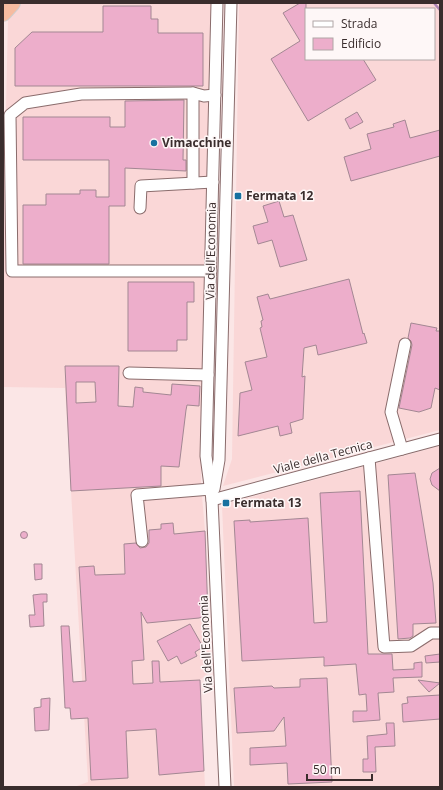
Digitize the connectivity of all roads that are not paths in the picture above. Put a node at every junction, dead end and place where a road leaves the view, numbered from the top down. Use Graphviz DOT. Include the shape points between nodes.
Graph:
graph roads {
  1 [pos="12,3"];
  2 [pos="217,3"];
  3 [pos="231,3"];
  4 [pos="3,14"];
  5 [pos="193,93"];
  6 [pos="215,95"];
  7 [pos="213,182"];
  8 [pos="193,183"];
  9 [pos="140,208"];
  10 [pos="211,271"];
  11 [pos="405,344"];
  12 [pos="129,373"];
  13 [pos="208,375"];
  14 [pos="440,439"];
  15 [pos="402,449"];
  16 [pos="369,458"];
  17 [pos="211,494"];
  18 [pos="142,541"];
  19 [pos="440,633"];
  20 [pos="225,787"];
  1 -- 4 [label="highway"];
  2 -- 6 [label="street, Via dell'Economia"];
  3 -- 17 [label="street, Via dell'Economia" via="219,460"];
  5 -- 6 [label="street"];
  5 -- 8 [label="street"];
  5 -- 10 [label="street" via="81,94 25,103 10,115 12,271 139,268"];
  6 -- 7 [label="street, Via dell'Economia"];
  7 -- 8 [label="street"];
  7 -- 10 [label="street, Via dell'Economia"];
  8 -- 9 [label="street" via="141,186"];
  10 -- 13 [label="street, Via dell'Economia"];
  11 -- 15 [label="street" via="391,412"];
  12 -- 13 [label="street"];
  13 -- 17 [label="street, Via dell'Economia" via="206,456"];
  14 -- 15 [label="street, Viale della Tecnica"];
  15 -- 16 [label="street, Viale della Tecnica"];
  16 -- 17 [label="street, Viale della Tecnica"];
  16 -- 19 [label="street" via="384,647 411,646 431,633"];
  17 -- 18 [label="street, Viale della Tecnica" via="138,495"];
  17 -- 20 [label="street, Via dell'Economia"];
}
